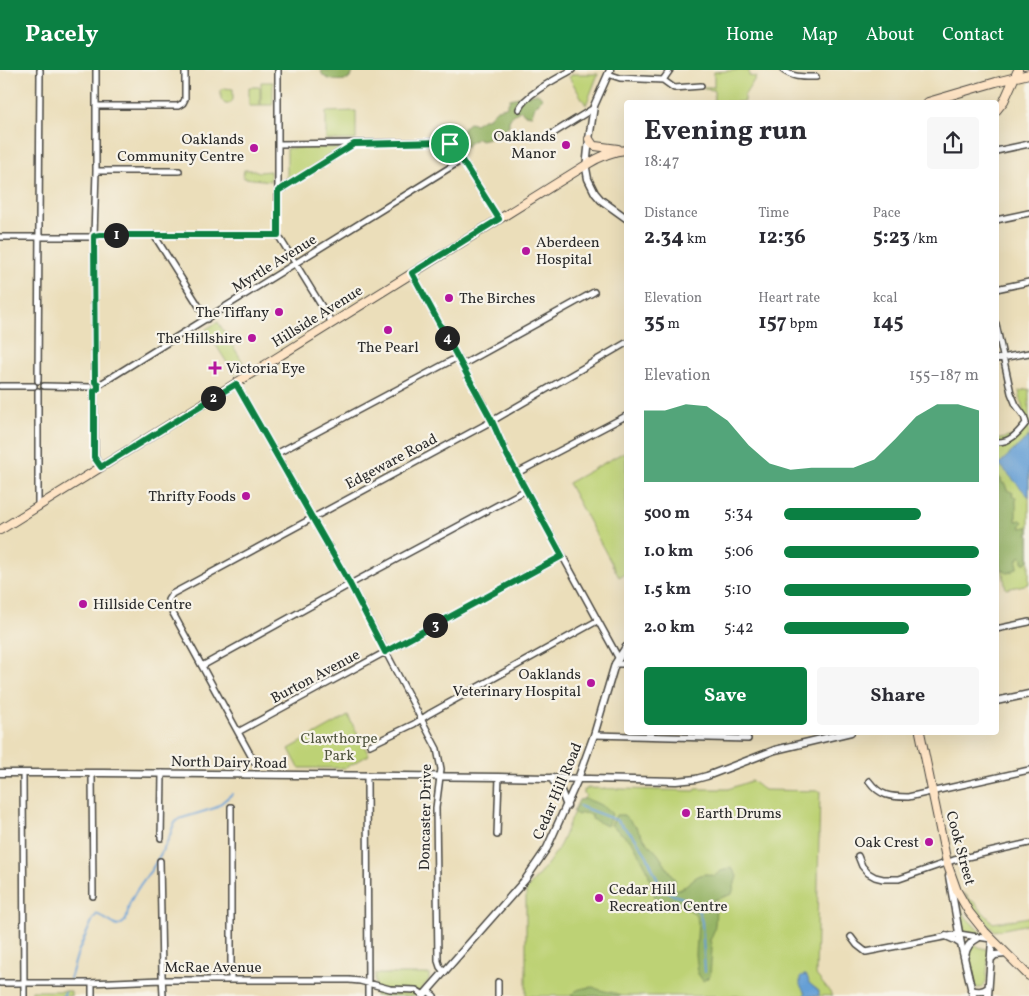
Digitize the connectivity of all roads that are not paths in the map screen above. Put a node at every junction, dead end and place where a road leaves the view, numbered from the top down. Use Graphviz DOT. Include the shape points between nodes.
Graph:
graph roads {
  1 [pos="40,70"];
  2 [pos="96,70"];
  3 [pos="184,70"];
  4 [pos="278,70"];
  5 [pos="572,70"];
  6 [pos="670,70"];
  7 [pos="783,70"];
  8 [pos="608,71"];
  9 [pos="1015,72"];
  10 [pos="1029,74"];
  11 [pos="816,77"];
  12 [pos="663,80"];
  13 [pos="701,86"];
  14 [pos="934,100"];
  15 [pos="96,106"];
  16 [pos="999,107"];
  17 [pos="519,108"];
  18 [pos="594,108"];
  19 [pos="547,137"];
  20 [pos="589,139"];
  21 [pos="278,144"];
  22 [pos="354,144"];
  23 [pos="1029,144"];
  24 [pos="624,150"];
  25 [pos="624,150"];
  26 [pos="999,150"];
  27 [pos="462,160"];
  28 [pos="586,165"];
  29 [pos="96,171"];
  30 [pos="179,171"];
  31 [pos="278,191"];
  32 [pos="1029,213"];
  33 [pos="624,217"];
  34 [pos="499,219"];
  35 [pos="999,219"];
  36 [pos="154,235"];
  37 [pos="278,235"];
  38 [pos="94,236"];
  39 [pos="0,237"];
  40 [pos="39,238"];
  41 [pos="296,264"];
  42 [pos="412,273"];
  43 [pos="1029,282"];
  44 [pos="999,288"];
  45 [pos="594,292"];
  46 [pos="207,319"];
  47 [pos="332,323"];
  48 [pos="999,337"];
  49 [pos="624,344"];
  50 [pos="1029,353"];
  51 [pos="458,357"];
  52 [pos="1004,358"];
  53 [pos="999,359"];
  54 [pos="462,364"];
  55 [pos="38,381"];
  56 [pos="97,384"];
  57 [pos="236,384"];
  58 [pos="0,386"];
  59 [pos="34,386"];
  60 [pos="44,386"];
  61 [pos="92,389"];
  62 [pos="38,391"];
  63 [pos="624,417"];
  64 [pos="492,421"];
  65 [pos="999,442"];
  66 [pos="276,454"];
  67 [pos="101,467"];
  68 [pos="517,473"];
  69 [pos="526,490"];
  70 [pos="38,507"];
  71 [pos="312,518"];
  72 [pos="0,530"];
  73 [pos="562,556"];
  74 [pos="350,584"];
  75 [pos="597,621"];
  76 [pos="1029,622"];
  77 [pos="999,628"];
  78 [pos="624,650"];
  79 [pos="385,652"];
  80 [pos="617,662"];
  81 [pos="624,664"];
  82 [pos="202,666"];
  83 [pos="1029,694"];
  84 [pos="999,700"];
  85 [pos="421,719"];
  86 [pos="238,732"];
  87 [pos="594,735"];
  88 [pos="838,735"];
  89 [pos="919,735"];
  90 [pos="748,739"];
  91 [pos="370,745"];
  92 [pos="256,765"];
  93 [pos="1029,770"];
  94 [pos="0,773"];
  95 [pos="23,773"];
  96 [pos="92,773"];
  97 [pos="162,773"];
  98 [pos="367,775"];
  99 [pos="441,776"];
  100 [pos="499,776"];
  101 [pos="550,778"];
  102 [pos="578,780"];
  103 [pos="869,781"];
  104 [pos="932,792"];
  105 [pos="567,806"];
  106 [pos="231,808"];
  107 [pos="497,835"];
  108 [pos="161,838"];
  109 [pos="1029,843"];
  110 [pos="858,856"];
  111 [pos="160,861"];
  112 [pos="947,863"];
  113 [pos="93,896"];
  114 [pos="959,934"];
  115 [pos="946,936"];
  116 [pos="850,937"];
  117 [pos="978,938"];
  118 [pos="992,940"];
  119 [pos="961,944"];
  120 [pos="1006,954"];
  121 [pos="964,960"];
  122 [pos="990,960"];
  123 [pos="444,972"];
  124 [pos="1029,976"];
  125 [pos="162,980"];
  126 [pos="231,980"];
  127 [pos="498,982"];
  128 [pos="0,983"];
  129 [pos="24,983"];
  130 [pos="92,983"];
  131 [pos="368,983"];
  132 [pos="988,988"];
  133 [pos="972,993"];
  134 [pos="425,994"];
  135 [pos="24,996"];
  136 [pos="92,996"];
  137 [pos="163,996"];
  138 [pos="368,996"];
  139 [pos="434,996"];
  140 [pos="498,996"];
  141 [pos="988,996"];
  1 -- 40 [label="street"];
  2 -- 15 [label="street"];
  3 -- 15 [label="street" via="184,99 178,106"];
  4 -- 21 [label="street"];
  5 -- 17 [label="street" via="526,98"];
  6 -- 12 [label="street"];
  7 -- 11 [label="street" via="791,75"];
  8 -- 12 [label="street" via="620,78"];
  8 -- 18 [label="street"];
  9 -- 10 [label="main road"];
  9 -- 14 [label="main road"];
  9 -- 16 [label="main road"];
  12 -- 13 [label="street" via="674,88"];
  15 -- 29 [label="street"];
  18 -- 19 [label="street"];
  18 -- 20 [label="street"];
  20 -- 24 [label="main road" via="595,146"];
  20 -- 28 [label="street"];
  21 -- 22 [label="street"];
  21 -- 31 [label="street"];
  22 -- 27 [label="street" via="446,142 453,146"];
  22 -- 31 [label="street"];
  23 -- 26 [label="street"];
  25 -- 28 [label="main road, Hillside Avenue" via="614,151"];
  27 -- 34 [label="street"];
  27 -- 41 [label="street, Myrtle Avenue"];
  28 -- 33 [label="street" via="595,193"];
  28 -- 34 [label="main road, Hillside Avenue"];
  29 -- 30 [label="street"];
  29 -- 38 [label="street"];
  31 -- 37 [label="street"];
  32 -- 35 [label="street"];
  34 -- 42 [label="main road, Hillside Avenue"];
  36 -- 37 [label="street"];
  36 -- 38 [label="street"];
  36 -- 46 [label="street"];
  37 -- 41 [label="street"];
  38 -- 40 [label="street"];
  38 -- 56 [label="street"];
  39 -- 40 [label="street"];
  40 -- 55 [label="street"];
  41 -- 46 [label="street, Myrtle Avenue"];
  41 -- 47 [label="street"];
  42 -- 47 [label="main road, Hillside Avenue"];
  42 -- 51 [label="street"];
  43 -- 44 [label="street"];
  45 -- 54 [label="street"];
  46 -- 56 [label="street, Myrtle Avenue"];
  47 -- 57 [label="main road, Hillside Avenue"];
  48 -- 52 [label="street"];
  49 -- 64 [label="street, Edgeware Road"];
  50 -- 52 [label="street"];
  51 -- 54 [label="street"];
  51 -- 66 [label="street"];
  52 -- 53 [label="street"];
  52 -- 65 [label="street" via="1014,400 1026,423 1012,438"];
  54 -- 64 [label="street"];
  55 -- 59 [label="street"];
  55 -- 60 [label="street"];
  56 -- 61 [label="street, Myrtle Avenue" via="98,389"];
  57 -- 66 [label="street, Doncaster Drive"];
  57 -- 67 [label="main road, Hillside Avenue"];
  58 -- 59 [label="street"];
  59 -- 62 [label="street"];
  60 -- 61 [label="street"];
  60 -- 62 [label="street"];
  61 -- 67 [label="street" via="94,457"];
  62 -- 70 [label="street"];
  63 -- 68 [label="street"];
  64 -- 68 [label="street"];
  64 -- 71 [label="street, Edgeware Road"];
  66 -- 71 [label="street, Doncaster Drive"];
  67 -- 70 [label="main road, Hillside Avenue"];
  68 -- 69 [label="street"];
  69 -- 73 [label="street"];
  69 -- 74 [label="street"];
  70 -- 72 [label="main road, Hillside Avenue"];
  71 -- 74 [label="street, Doncaster Drive"];
  71 -- 82 [label="street, Edgeware Road" via="172,594 169,606"];
  73 -- 75 [label="street"];
  73 -- 79 [label="street, Burton Avenue"];
  74 -- 79 [label="street, Doncaster Drive"];
  74 -- 82 [label="street"];
  75 -- 80 [label="street"];
  75 -- 85 [label="street"];
  76 -- 77 [label="street"];
  78 -- 80 [label="street, Cedar Hill Road"];
  79 -- 85 [label="street, Doncaster Drive"];
  79 -- 86 [label="street, Burton Avenue"];
  80 -- 81 [label="street"];
  80 -- 87 [label="street, Cedar Hill Road"];
  82 -- 86 [label="street"];
  83 -- 84 [label="street"];
  85 -- 91 [label="street"];
  85 -- 99 [label="street, Doncaster Drive" via="439,754"];
  86 -- 92 [label="street"];
  87 -- 90 [label="street"];
  87 -- 102 [label="street, Cedar Hill Road"];
  88 -- 102 [label="street, North Dairy Road" via="775,750 696,779 669,782"];
  89 -- 104 [label="main road, Cook Street"];
  93 -- 104 [label="street"];
  94 -- 95 [label="street, North Dairy Road"];
  95 -- 96 [label="street, North Dairy Road"];
  95 -- 129 [label="street"];
  96 -- 97 [label="street, North Dairy Road"];
  96 -- 113 [label="street"];
  97 -- 98 [label="street, North Dairy Road"];
  97 -- 108 [label="street"];
  98 -- 99 [label="street, North Dairy Road"];
  98 -- 131 [label="street"];
  99 -- 100 [label="street, North Dairy Road"];
  99 -- 123 [label="street, Doncaster Drive" via="436,808 438,961"];
  100 -- 101 [label="street, North Dairy Road"];
  100 -- 107 [label="street"];
  101 -- 102 [label="street, North Dairy Road"];
  101 -- 105 [label="street" via="561,791"];
  102 -- 105 [label="street, Cedar Hill Road"];
  103 -- 104 [label="street" via="876,790 891,796 908,797"];
  104 -- 112 [label="main road, Cook Street"];
  105 -- 123 [label="street, Cedar Hill Road" via="553,838 530,874"];
  106 -- 126 [label="street"];
  109 -- 112 [label="street"];
  110 -- 112 [label="street" via="868,873 883,879 899,879"];
  111 -- 125 [label="street"];
  112 -- 114 [label="street"];
  112 -- 118 [label="main road, Cook Street" via="956,891"];
  114 -- 115 [label="street"];
  114 -- 117 [label="street"];
  114 -- 119 [label="street"];
  115 -- 116 [label="street" via="866,952"];
  115 -- 119 [label="street"];
  117 -- 118 [label="street"];
  117 -- 121 [label="street" via="968,945"];
  118 -- 120 [label="main road, Cook Street"];
  118 -- 122 [label="street"];
  119 -- 121 [label="street"];
  120 -- 122 [label="street" via="996,955"];
  120 -- 124 [label="main road, Cook Street"];
  121 -- 133 [label="street"];
  122 -- 132 [label="street"];
  123 -- 134 [label="street, Cedar Hill Road"];
  125 -- 126 [label="street, McRae Avenue"];
  125 -- 130 [label="street, McRae Avenue"];
  125 -- 137 [label="street"];
  126 -- 131 [label="street, McRae Avenue" via="350,980"];
  127 -- 140 [label="street"];
  128 -- 129 [label="street, McRae Avenue"];
  129 -- 130 [label="street, McRae Avenue"];
  129 -- 135 [label="street"];
  130 -- 136 [label="street"];
  131 -- 134 [label="street, McRae Avenue"];
  131 -- 138 [label="street"];
  132 -- 133 [label="street"];
  132 -- 141 [label="street"];
  134 -- 139 [label="street"];
}
